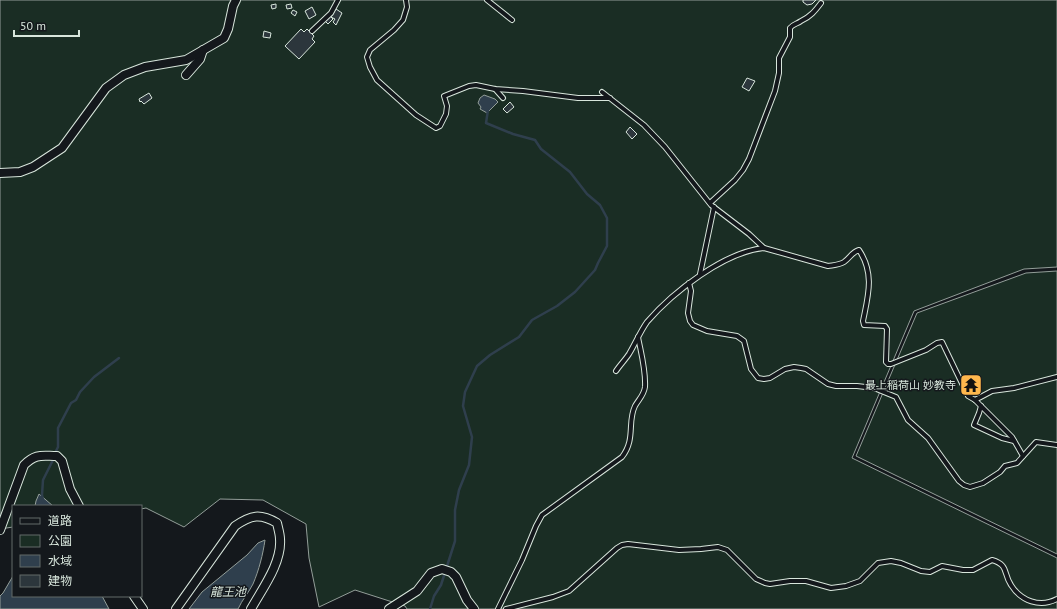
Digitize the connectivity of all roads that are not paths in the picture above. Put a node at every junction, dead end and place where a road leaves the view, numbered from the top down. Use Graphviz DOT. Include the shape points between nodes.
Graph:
graph roads {
  1 [pos="236,0"];
  2 [pos="338,0"];
  3 [pos="406,0"];
  4 [pos="487,0"];
  5 [pos="821,3"];
  6 [pos="512,20"];
  7 [pos="312,31"];
  8 [pos="203,50"];
  9 [pos="186,75"];
  10 [pos="495,89"];
  11 [pos="602,92"];
  12 [pos="503,98"];
  13 [pos="610,98"];
  14 [pos="0,173"];
  15 [pos="710,203"];
  16 [pos="714,207"];
  17 [pos="764,248"];
  18 [pos="700,274"];
  19 [pos="689,283"];
  20 [pos="638,337"];
  21 [pos="616,371"];
  22 [pos="1057,377"];
  23 [pos="975,400"];
  24 [pos="981,406"];
  25 [pos="1014,441"];
  26 [pos="1057,445"];
  27 [pos="1023,456"];
  28 [pos="78,505"];
  29 [pos="0,530"];
  30 [pos="135,597"];
  31 [pos="1057,599"];
  32 [pos="144,609"];
  33 [pos="176,609"];
  34 [pos="251,609"];
  35 [pos="389,609"];
  36 [pos="474,609"];
  37 [pos="498,609"];
  38 [pos="506,609"];
  1 -- 8 [label="street" via="224,38"];
  2 -- 7 [label="lane" via="331,13"];
  3 -- 10 [label="lane" via="407,7 403,20 370,50 367,58 377,80 416,115 436,128 440,126 446,114 444,96 447,94 476,85"];
  4 -- 6 [label="lane"];
  5 -- 15 [label="lane" via="814,13 790,28 790,37 779,58 775,91 749,159 743,170"];
  8 -- 9 [label="street" via="200,59"];
  8 -- 14 [label="street" via="186,60 145,67 124,76 106,88 62,148 33,167 20,172"];
  10 -- 12 [label="lane"];
  10 -- 13 [label="lane" via="523,90 578,98"];
  11 -- 13 [label="lane"];
  13 -- 15 [label="lane" via="644,125 665,147"];
  15 -- 16 [label="lane"];
  16 -- 17 [label="lane"];
  16 -- 18 [label="lane"];
  17 -- 18 [label="lane" via="754,249 724,261"];
  17 -- 23 [label="lane" via="828,266 837,265 859,250 868,271 870,286 863,322 864,325 885,326 887,329 886,362 891,364 942,342 968,396"];
  18 -- 19 [label="lane"];
  19 -- 20 [label="lane" via="652,318"];
  19 -- 27 [label="lane" via="690,321 707,331 737,336 744,341 751,369 758,378 770,378 794,367 806,369 828,384 857,386 890,393 896,397 908,420 928,438 964,485 970,487 983,483 1005,466 1017,463"];
  20 -- 21 [label="lane"];
  20 -- 37 [label="lane" via="645,387 634,411 627,450 617,461 542,515"];
  22 -- 23 [label="lane" via="992,391"];
  23 -- 24 [label="lane"];
  24 -- 25 [label="lane"];
  24 -- 25 [label="lane" via="974,425"];
  25 -- 27 [label="lane"];
  26 -- 27 [label="lane" via="1036,442"];
  28 -- 29 [label="street" via="70,489 62,461 57,456 32,458 24,464"];
  30 -- 32 [label="street"];
  31 -- 38 [label="lane" via="1044,604 1032,602 1019,595 1011,585 1004,566 992,560 973,570 942,566 930,572 891,561 878,563 860,581 831,588 806,581 765,583 756,579 727,550 718,547 680,550 628,544 617,548 569,591"];
  33 -- 34 [label="street" via="235,526 256,516 269,518 277,523 280,540 271,574"];
  35 -- 36 [label="street" via="417,591 431,573 442,569 451,572 456,578"];
}
